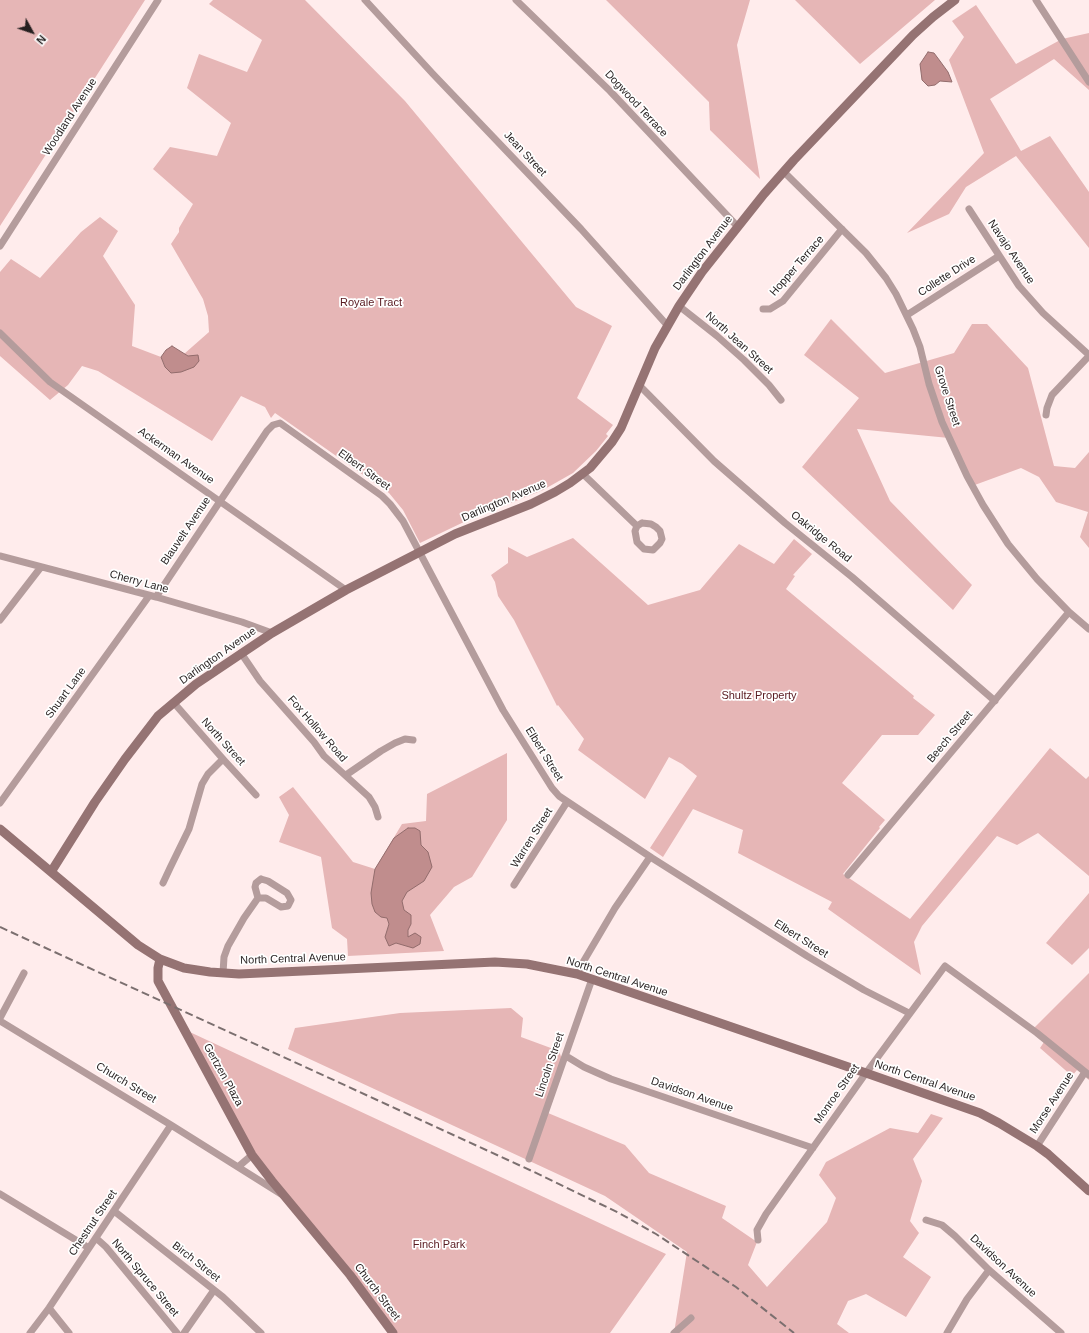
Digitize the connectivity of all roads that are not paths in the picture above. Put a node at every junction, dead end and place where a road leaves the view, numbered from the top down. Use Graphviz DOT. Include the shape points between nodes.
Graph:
graph roads {
  1 [pos="158,0"];
  2 [pos="365,0"];
  3 [pos="516,0"];
  4 [pos="955,0"];
  5 [pos="1036,0"];
  6 [pos="1089,82"];
  7 [pos="784,172"];
  8 [pos="969,209"];
  9 [pos="738,227"];
  10 [pos="842,230"];
  11 [pos="0,246"];
  12 [pos="999,256"];
  13 [pos="679,306"];
  14 [pos="763,309"];
  15 [pos="907,315"];
  16 [pos="667,326"];
  17 [pos="0,333"];
  18 [pos="1089,356"];
  19 [pos="639,385"];
  20 [pos="782,400"];
  21 [pos="1046,415"];
  22 [pos="280,423"];
  23 [pos="583,474"];
  24 [pos="220,500"];
  25 [pos="637,526"];
  26 [pos="420,551"];
  27 [pos="0,556"];
  28 [pos="41,567"];
  29 [pos="346,590"];
  30 [pos="152,596"];
  31 [pos="1069,612"];
  32 [pos="0,620"];
  33 [pos="1089,629"];
  34 [pos="272,633"];
  35 [pos="241,653"];
  36 [pos="995,701"];
  37 [pos="174,703"];
  38 [pos="413,740"];
  39 [pos="223,759"];
  40 [pos="346,775"];
  41 [pos="256,795"];
  42 [pos="567,802"];
  43 [pos="0,803"];
  44 [pos="378,817"];
  45 [pos="0,829"];
  46 [pos="650,857"];
  47 [pos="52,872"];
  48 [pos="848,876"];
  49 [pos="163,883"];
  50 [pos="514,885"];
  51 [pos="258,898"];
  52 [pos="160,959"];
  53 [pos="24,973"];
  54 [pos="223,973"];
  55 [pos="577,974"];
  56 [pos="592,979"];
  57 [pos="909,1013"];
  58 [pos="0,1018"];
  59 [pos="0,1021"];
  60 [pos="566,1056"];
  61 [pos="866,1073"];
  62 [pos="1087,1074"];
  63 [pos="171,1125"];
  64 [pos="1037,1146"];
  65 [pos="813,1148"];
  66 [pos="252,1155"];
  67 [pos="529,1159"];
  68 [pos="238,1167"];
  69 [pos="1089,1191"];
  70 [pos="0,1194"];
  71 [pos="284,1197"];
  72 [pos="114,1211"];
  73 [pos="926,1220"];
  74 [pos="96,1238"];
  75 [pos="758,1240"];
  76 [pos="89,1248"];
  77 [pos="989,1270"];
  78 [pos="214,1290"];
  79 [pos="49,1308"];
  80 [pos="691,1318"];
  81 [pos="30,1333"];
  82 [pos="69,1333"];
  83 [pos="177,1333"];
  84 [pos="184,1333"];
  85 [pos="261,1333"];
  86 [pos="393,1333"];
  87 [pos="674,1333"];
  88 [pos="947,1333"];
  89 [pos="1061,1333"];
  1 -- 11 [label="street, Woodland Avenue"];
  2 -- 16 [label="street, Jean Street" via="581,229"];
  3 -- 9 [label="street, Dogwood Terrace" via="610,92"];
  4 -- 7 [label="main road, Darlington Avenue" via="913,35"];
  5 -- 6 [label="street"];
  7 -- 9 [label="main road, Darlington Avenue"];
  7 -- 10 [label="street, Grove Street"];
  8 -- 12 [label="street, Navajo Avenue"];
  9 -- 13 [label="main road, Darlington Avenue"];
  10 -- 14 [label="street, Hopper Terrace" via="783,301 770,309"];
  10 -- 15 [label="street, Grove Street" via="874,263"];
  12 -- 15 [label="street, Collette Drive"];
  12 -- 18 [label="street, Navajo Avenue" via="1030,300"];
  13 -- 16 [label="main road, Darlington Avenue"];
  13 -- 20 [label="street, North Jean Street" via="718,336"];
  15 -- 31 [label="street, Grove Street" via="920,347 942,422 974,488 995,525 1022,562"];
  16 -- 19 [label="main road, Darlington Avenue"];
  17 -- 24 [label="street, Ackerman Avenue" via="50,382"];
  18 -- 21 [label="street" via="1052,395"];
  19 -- 23 [label="main road, Darlington Avenue" via="629,413 612,442"];
  19 -- 36 [label="street, Oakridge Road" via="714,461"];
  22 -- 24 [label="street, Blauvelt Avenue" via="267,431"];
  22 -- 26 [label="street, Elbert Street" via="382,496 403,521"];
  23 -- 25 [label="street"];
  23 -- 26 [label="main road, Darlington Avenue" via="531,504 483,522"];
  24 -- 29 [label="street, Ackerman Avenue"];
  24 -- 30 [label="street, Blauvelt Avenue"];
  26 -- 29 [label="main road, Darlington Avenue"];
  26 -- 42 [label="street, Elbert Street" via="504,710 552,788"];
  27 -- 28 [label="street, Cherry Lane"];
  28 -- 30 [label="street, Cherry Lane"];
  28 -- 32 [label="street"];
  29 -- 34 [label="main road, Darlington Avenue"];
  30 -- 34 [label="street, Cherry Lane"];
  30 -- 43 [label="street, Shuart Lane"];
  31 -- 33 [label="street, Grove Street"];
  31 -- 36 [label="street, Beech Street"];
  34 -- 35 [label="main road, Darlington Avenue"];
  35 -- 37 [label="main road, Darlington Avenue" via="196,684"];
  35 -- 40 [label="street, Fox Hollow Road" via="260,680 324,756"];
  36 -- 48 [label="street, Beech Street"];
  37 -- 39 [label="street, North Street"];
  37 -- 47 [label="main road, Darlington Avenue" via="158,716 125,759"];
  38 -- 40 [label="street" via="405,739 395,743"];
  39 -- 41 [label="street, North Street"];
  39 -- 49 [label="street" via="202,784 189,829"];
  40 -- 44 [label="street, Fox Hollow Road" via="369,797"];
  42 -- 46 [label="street, Elbert Street"];
  42 -- 50 [label="street, Warren Street"];
  45 -- 47 [label="main road, North Central Avenue"];
  46 -- 55 [label="street" via="615,908"];
  46 -- 57 [label="street, Elbert Street" via="818,963"];
  47 -- 52 [label="main road, North Central Avenue" via="138,945"];
  51 -- 51 [label="street" via="266,898 282,907 292,900 287,893 261,879 255,887"];
  51 -- 54 [label="street" via="228,946"];
  52 -- 54 [label="main road, North Central Avenue" via="195,970"];
  52 -- 66 [label="main road, Gertzen Plaza" via="158,981"];
  53 -- 58 [label="street"];
  54 -- 55 [label="main road, North Central Avenue" via="495,962 527,964"];
  55 -- 56 [label="main road, North Central Avenue"];
  56 -- 60 [label="street, Lincoln Street"];
  56 -- 61 [label="main road, North Central Avenue"];
  57 -- 61 [label="street, Monroe Street"];
  57 -- 62 [label="street, Monroe Street" via="945,966 1037,1033"];
  59 -- 63 [label="street, Church Street"];
  60 -- 65 [label="street, Davidson Avenue" via="612,1079"];
  60 -- 67 [label="street, Lincoln Street"];
  61 -- 64 [label="main road, North Central Avenue" via="980,1113"];
  61 -- 65 [label="street, Monroe Street"];
  62 -- 64 [label="street, Morse Avenue"];
  63 -- 68 [label="street, Church Street"];
  63 -- 72 [label="street, Chestnut Street"];
  64 -- 69 [label="main road, North Central Avenue"];
  65 -- 75 [label="street, Monroe Street" via="766,1214 757,1230"];
  66 -- 68 [label="street"];
  66 -- 71 [label="main road, Gertzen Plaza"];
  68 -- 71 [label="street, Church Street"];
  70 -- 76 [label="street"];
  71 -- 86 [label="main road, Church Street" via="350,1275"];
  72 -- 74 [label="street, Chestnut Street"];
  72 -- 78 [label="street, Birch Street"];
  73 -- 77 [label="street, Davidson Avenue" via="942,1225"];
  74 -- 76 [label="street, Chestnut Street"];
  74 -- 83 [label="street, North Spruce Street"];
  76 -- 79 [label="street, Chestnut Street"];
  77 -- 88 [label="street" via="967,1299"];
  77 -- 89 [label="street, Davidson Avenue"];
  78 -- 84 [label="street"];
  78 -- 85 [label="street, Birch Street"];
  79 -- 81 [label="street, Chestnut Street"];
  79 -- 82 [label="street"];
  80 -- 87 [label="street"];
}
